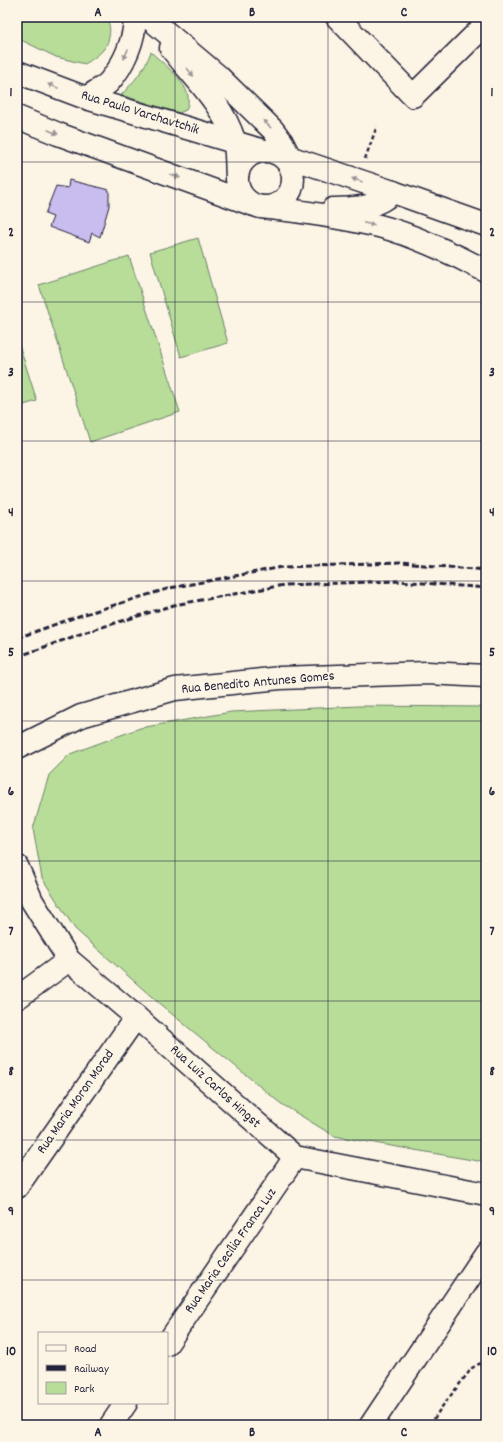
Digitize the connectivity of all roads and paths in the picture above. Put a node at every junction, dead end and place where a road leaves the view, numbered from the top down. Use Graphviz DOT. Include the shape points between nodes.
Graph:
graph roads {
  1 [pos="144,17"];
  2 [pos="337,17"];
  3 [pos="486,24"];
  4 [pos="17,72"];
  5 [pos="86,98"];
  6 [pos="17,117"];
  7 [pos="377,126"];
  8 [pos="234,141"];
  9 [pos="280,157"];
  10 [pos="237,176"];
  11 [pos="357,180"];
  12 [pos="393,192"];
  13 [pos="256,205"];
  14 [pos="299,211"];
  15 [pos="486,225"];
  16 [pos="412,238"];
  17 [pos="486,271"];
  18 [pos="486,676"];
  19 [pos="17,748"];
  20 [pos="17,866"];
  21 [pos="69,960"];
  22 [pos="17,998"];
  23 [pos="136,1017"];
  24 [pos="295,1157"];
  25 [pos="17,1187"];
  26 [pos="486,1194"];
  27 [pos="486,1253"];
  28 [pos="168,1343"];
  29 [pos="486,1360"];
  30 [pos="125,1404"];
  31 [pos="111,1425"];
  32 [pos="371,1425"];
  33 [pos="430,1425"];
  1 -- 5 [label="street, one-way" via="135,31 124,60 109,82"];
  1 -- 8 [label="street, one-way" via="222,112"];
  9 -- 1 [label="street, one-way" via="282,142 273,130 218,76"];
  2 -- 3 [label="street" via="413,96"];
  5 -- 4 [label="street, Rua Paulo Varchavtchik, one-way"];
  5 -- 8 [label="street, Rua Paulo Varchavtchik"];
  6 -- 13 [label="street, one-way"];
  7 -- 11 [label="path"];
  8 -- 9 [label="street, Rua Paulo Varchavtchik"];
  8 -- 10 [label="street"];
  9 -- 10 [label="street" via="249,156 243,162"];
  11 -- 9 [label="street, Rua Paulo Varchavtchik, one-way"];
  9 -- 13 [label="street" via="293,186 278,205"];
  10 -- 13 [label="street" via="240,192"];
  11 -- 12 [label="street, Rua Paulo Varchavtchik"];
  12 -- 14 [label="street" via="386,200 362,208"];
  12 -- 15 [label="street, Rua Paulo Varchavtchik"];
  12 -- 16 [label="street" via="398,223"];
  13 -- 14 [label="street"];
  14 -- 16 [label="street, one-way" via="380,227"];
  16 -- 17 [label="street"];
  18 -- 19 [label="street, Rua Benedito Antunes Gomes" via="427,673 280,678 175,689 81,716"];
  20 -- 21 [label="street, Rua Luiz Carlos Hingst" via="32,901"];
  21 -- 22 [label="street"];
  21 -- 23 [label="street, Rua Luiz Carlos Hingst"];
  23 -- 24 [label="street, Rua Luiz Carlos Hingst"];
  23 -- 25 [label="street, Rua Maria Moron Morad"];
  24 -- 26 [label="street"];
  24 -- 28 [label="street, Rua Maria Cecília Franca Luz"];
  27 -- 32 [label="street"];
  29 -- 33 [label="path" via="472,1368"];
  30 -- 31 [label="street"];
}
